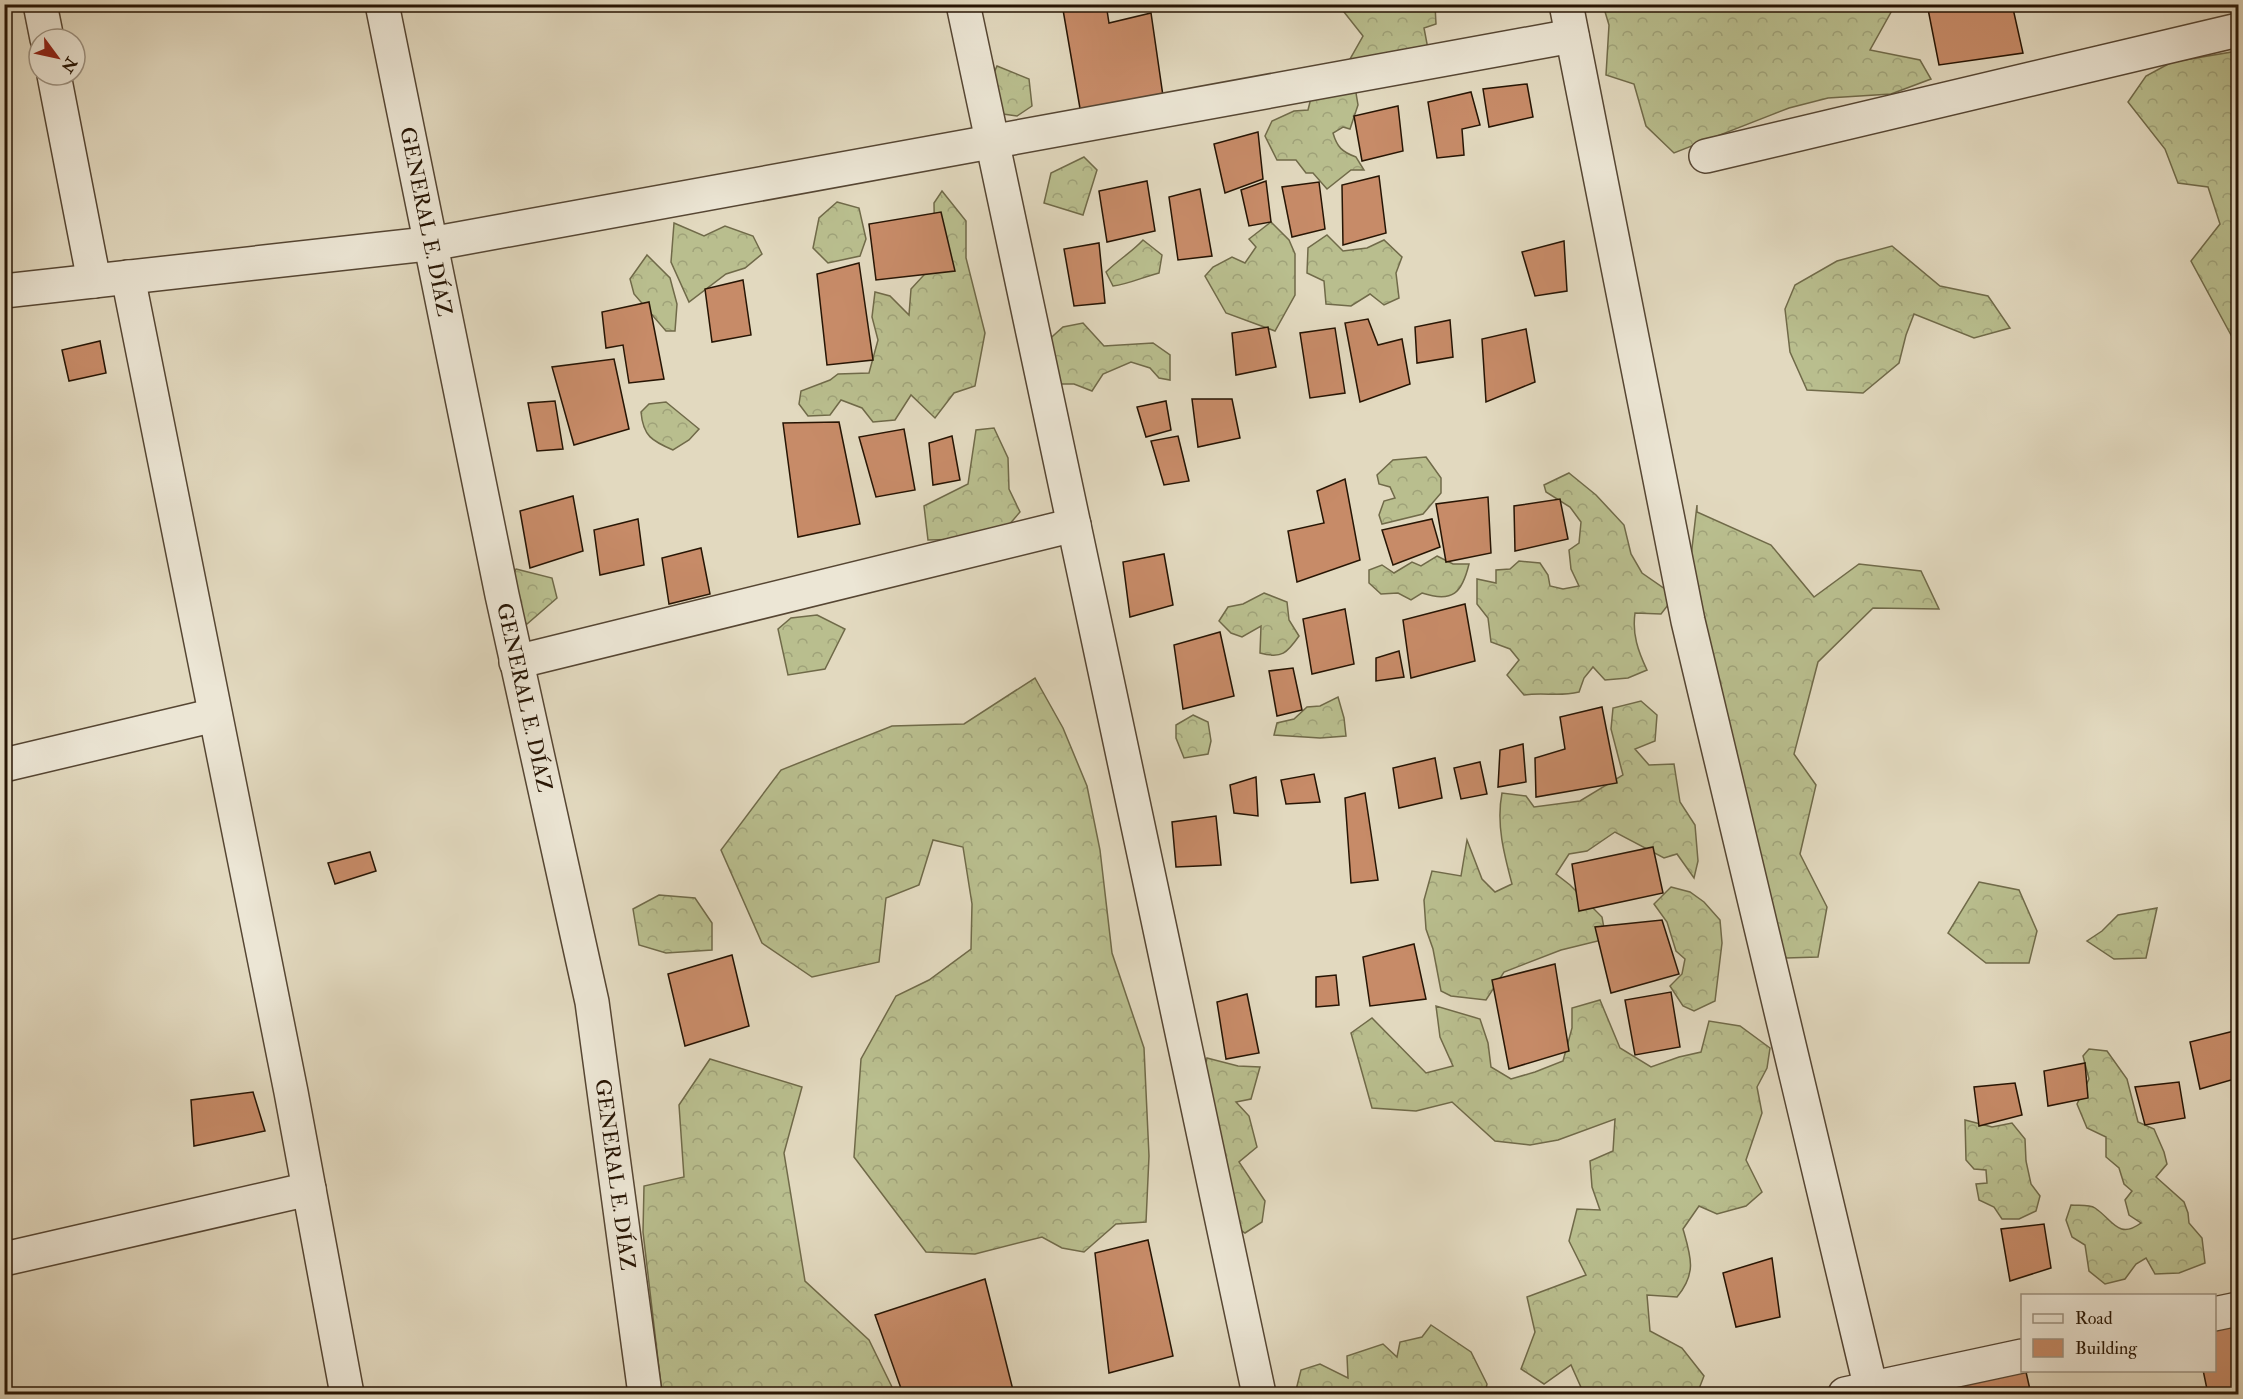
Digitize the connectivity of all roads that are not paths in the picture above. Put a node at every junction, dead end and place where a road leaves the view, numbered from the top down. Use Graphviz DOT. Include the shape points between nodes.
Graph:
graph roads {
  1 [pos="40,4"];
  2 [pos="382,4"];
  3 [pos="963,4"];
  4 [pos="1566,4"];
  5 [pos="45,27"];
  6 [pos="2238,30"];
  7 [pos="1572,36"];
  8 [pos="56,87"];
  9 [pos="992,142"];
  10 [pos="1706,156"];
  11 [pos="431,243"];
  12 [pos="128,277"];
  13 [pos="94,281"];
  14 [pos="4,291"];
  15 [pos="1074,525"];
  16 [pos="516,662"];
  17 [pos="216,716"];
  18 [pos="4,765"];
  19 [pos="309,1189"];
  20 [pos="4,1259"];
  21 [pos="2238,1309"];
  22 [pos="2216,1314"];
  23 [pos="2021,1356"];
  24 [pos="1858,1392"];
  25 [pos="347,1395"];
  26 [pos="645,1395"];
  27 [pos="1259,1395"];
  1 -- 5 [label="street"];
  2 -- 11 [label="street, GENERAL E. DÍAZ"];
  3 -- 9 [label="street"];
  4 -- 7 [label="street"];
  6 -- 10 [label="street"];
  7 -- 9 [label="street"];
  7 -- 24 [label="street" via="1688,621"];
  8 -- 13 [label="street"];
  9 -- 11 [label="street"];
  9 -- 15 [label="street"];
  11 -- 12 [label="street"];
  11 -- 16 [label="street, GENERAL E. DÍAZ"];
  12 -- 13 [label="street"];
  12 -- 17 [label="street"];
  13 -- 14 [label="street"];
  15 -- 16 [label="street"];
  15 -- 27 [label="street"];
  16 -- 26 [label="street, GENERAL E. DÍAZ" via="592,1002"];
  17 -- 18 [label="street"];
  17 -- 19 [label="street"];
  19 -- 20 [label="street"];
  19 -- 25 [label="street"];
  21 -- 22 [label="street"];
  23 -- 24 [label="street"];
}
